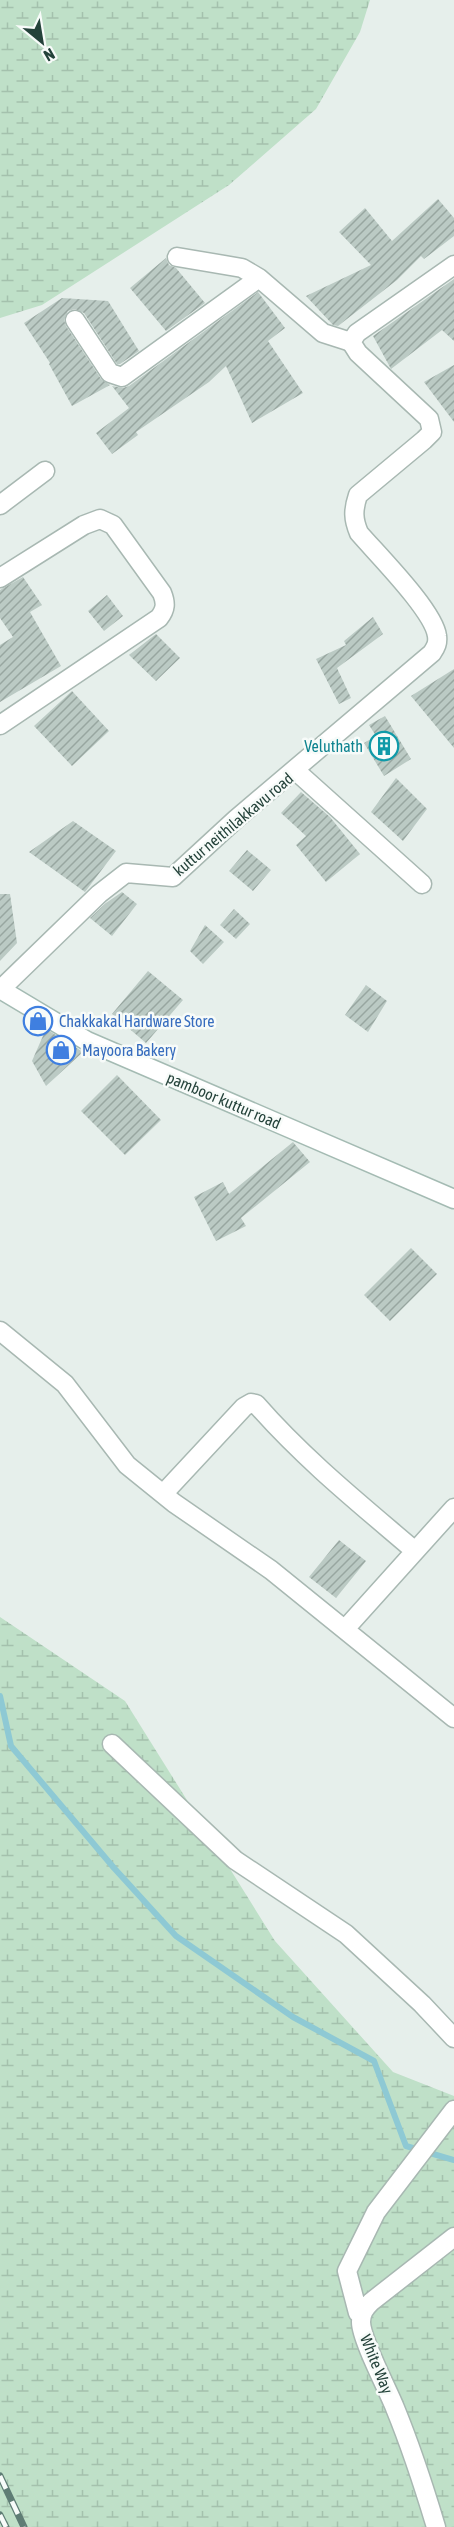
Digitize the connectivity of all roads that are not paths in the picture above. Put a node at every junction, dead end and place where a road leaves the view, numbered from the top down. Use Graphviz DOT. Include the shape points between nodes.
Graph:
graph roads {
  1 [pos="177,257"];
  2 [pos="454,265"];
  3 [pos="259,278"];
  4 [pos="75,320"];
  5 [pos="351,342"];
  6 [pos="45,471"];
  7 [pos="0,505"];
  8 [pos="0,578"];
  9 [pos="0,725"];
  10 [pos="296,771"];
  11 [pos="422,884"];
  12 [pos="1,989"];
  13 [pos="454,1200"];
  14 [pos="0,1331"];
  15 [pos="163,1494"];
  16 [pos="454,1508"];
  17 [pos="415,1551"];
  18 [pos="346,1628"];
  19 [pos="454,1718"];
  20 [pos="112,1744"];
  21 [pos="454,2038"];
  22 [pos="454,2110"];
  23 [pos="454,2237"];
  24 [pos="358,2313"];
  25 [pos="436,2527"];
  1 -- 3 [label="street" via="242,268"];
  2 -- 5 [label="street" via="357,333"];
  3 -- 4 [label="street" via="122,377 110,373"];
  3 -- 5 [label="street" via="323,333"];
  5 -- 10 [label="street, kuttur neithilakkavu road" via="429,419 432,432 358,495 354,520 359,533 426,612 437,634 437,645"];
  6 -- 7 [label="street"];
  8 -- 9 [label="street" via="100,519 113,525 162,593 165,604 159,618"];
  10 -- 11 [label="street"];
  10 -- 12 [label="street, kuttur neithilakkavu road" via="236,819 174,877 126,873"];
  12 -- 13 [label="street, pamboor kuttur road" via="87,1041"];
  14 -- 15 [label="street" via="65,1384 127,1465"];
  15 -- 17 [label="street" via="244,1407 256,1404 313,1463"];
  15 -- 18 [label="street"];
  16 -- 17 [label="street"];
  17 -- 18 [label="street"];
  18 -- 19 [label="street"];
  20 -- 21 [label="street" via="235,1860 346,1934"];
  22 -- 24 [label="street" via="376,2212 347,2271"];
  23 -- 25 [label="street, White Way" via="371,2302 363,2310 361,2322 417,2465"];
}
